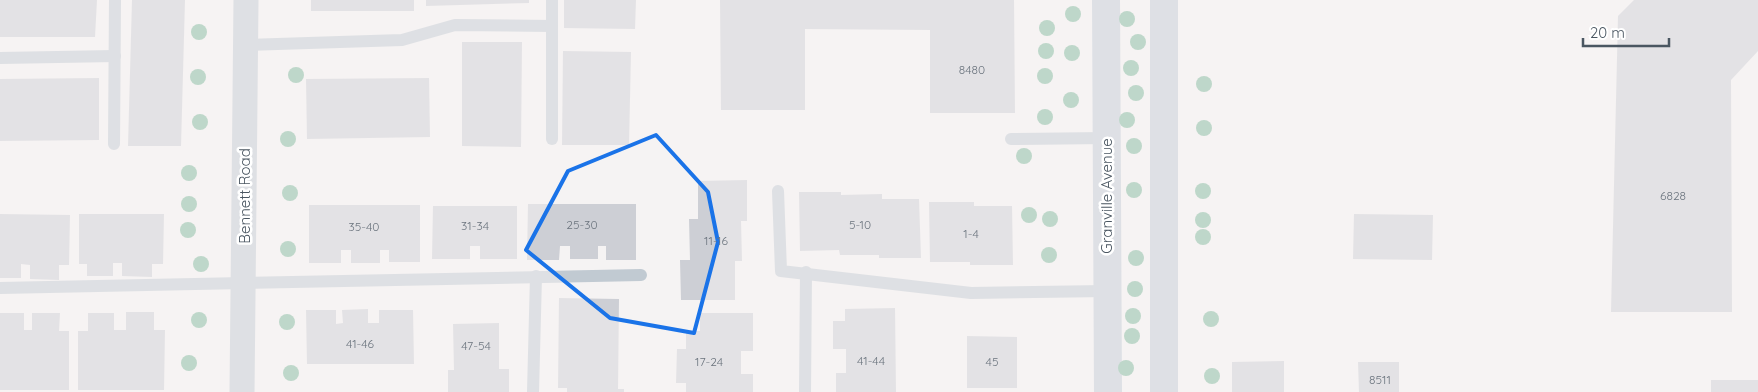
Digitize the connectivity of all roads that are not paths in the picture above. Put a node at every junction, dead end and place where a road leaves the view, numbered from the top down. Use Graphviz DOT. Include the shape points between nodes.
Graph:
graph roads {
  1 [pos="115,0"];
  2 [pos="246,0"];
  3 [pos="552,0"];
  4 [pos="1106,0"];
  5 [pos="1164,0"];
  6 [pos="552,26"];
  7 [pos="245,45"];
  8 [pos="115,56"];
  9 [pos="0,58"];
  10 [pos="1107,138"];
  11 [pos="552,139"];
  12 [pos="1011,139"];
  13 [pos="114,144"];
  14 [pos="778,191"];
  15 [pos="806,272"];
  16 [pos="641,275"];
  17 [pos="536,276"];
  18 [pos="245,284"];
  19 [pos="0,288"];
  20 [pos="1107,291"];
  21 [pos="242,392"];
  22 [pos="533,392"];
  23 [pos="805,392"];
  24 [pos="1108,392"];
  25 [pos="1164,392"];
  1 -- 8 [label="lane"];
  2 -- 7 [label="street, Bennett Road"];
  3 -- 6 [label="lane"];
  4 -- 10 [label="main road, Granville Avenue"];
  5 -- 25 [label="main road"];
  6 -- 7 [label="lane" via="456,25 402,40"];
  6 -- 11 [label="lane"];
  7 -- 18 [label="street, Bennett Road"];
  8 -- 9 [label="lane"];
  8 -- 13 [label="lane"];
  10 -- 12 [label="lane"];
  10 -- 20 [label="main road, Granville Avenue"];
  14 -- 15 [label="lane" via="781,271"];
  15 -- 20 [label="lane" via="971,293"];
  15 -- 23 [label="lane"];
  16 -- 17 [label="lane"];
  17 -- 18 [label="lane"];
  17 -- 22 [label="lane"];
  18 -- 19 [label="lane"];
  18 -- 21 [label="street, Bennett Road"];
  20 -- 24 [label="main road, Granville Avenue"];
}
